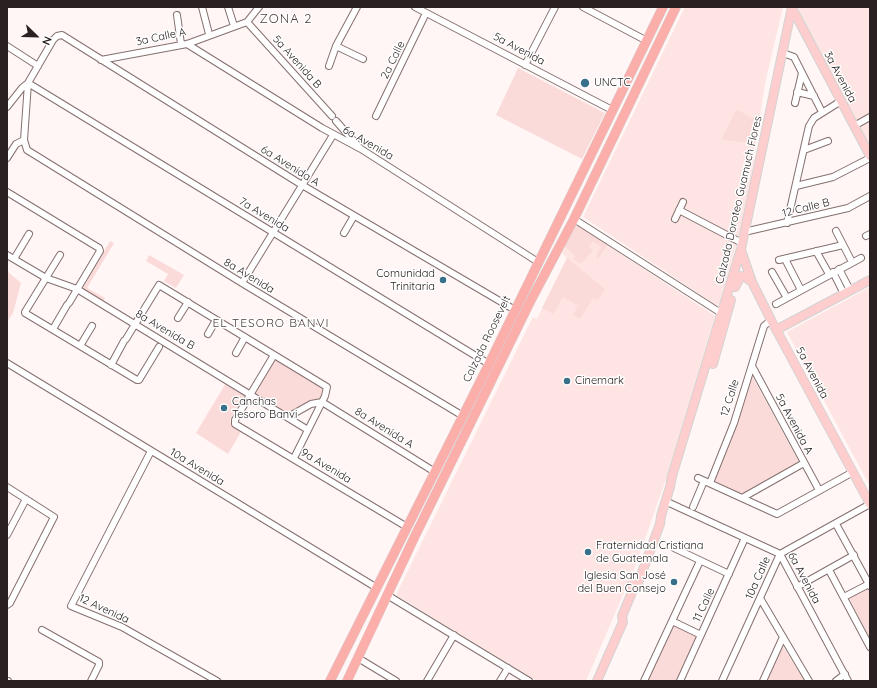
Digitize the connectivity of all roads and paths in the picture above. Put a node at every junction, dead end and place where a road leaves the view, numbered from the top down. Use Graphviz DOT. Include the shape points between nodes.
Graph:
graph roads {
  1 [pos="202,7"];
  2 [pos="228,7"];
  3 [pos="259,7"];
  4 [pos="357,7"];
  5 [pos="416,7"];
  6 [pos="555,7"];
  7 [pos="583,7"];
  8 [pos="663,7"];
  9 [pos="676,7"];
  10 [pos="792,7"];
  11 [pos="426,13"];
  12 [pos="177,15"];
  13 [pos="247,22"];
  14 [pos="234,26"];
  15 [pos="787,31"];
  16 [pos="805,33"];
  17 [pos="209,34"];
  18 [pos="647,41"];
  19 [pos="184,44"];
  20 [pos="336,46"];
  21 [pos="8,48"];
  22 [pos="783,53"];
  23 [pos="364,59"];
  24 [pos="101,60"];
  25 [pos="525,65"];
  26 [pos="38,66"];
  27 [pos="329,66"];
  28 [pos="633,67"];
  29 [pos="802,73"];
  30 [pos="28,83"];
  31 [pos="798,92"];
  32 [pos="814,96"];
  33 [pos="841,101"];
  34 [pos="795,104"];
  35 [pos="7,107"];
  36 [pos="612,110"];
  37 [pos="822,112"];
  38 [pos="376,116"];
  39 [pos="870,117"];
  40 [pos="854,126"];
  41 [pos="334,135"];
  42 [pos="24,140"];
  43 [pos="828,141"];
  44 [pos="361,149"];
  45 [pos="804,150"];
  46 [pos="870,157"];
  47 [pos="7,158"];
  48 [pos="302,185"];
  49 [pos="796,186"];
  50 [pos="7,192"];
  51 [pos="870,196"];
  52 [pos="683,202"];
  53 [pos="679,210"];
  54 [pos="354,216"];
  55 [pos="574,219"];
  56 [pos="675,219"];
  57 [pos="787,223"];
  58 [pos="836,231"];
  59 [pos="272,232"];
  60 [pos="744,232"];
  61 [pos="344,233"];
  62 [pos="29,234"];
  63 [pos="843,245"];
  64 [pos="741,246"];
  65 [pos="816,251"];
  66 [pos="7,255"];
  67 [pos="60,255"];
  68 [pos="861,258"];
  69 [pos="14,259"];
  70 [pos="538,262"];
  71 [pos="852,262"];
  72 [pos="772,272"];
  73 [pos="834,272"];
  74 [pos="46,278"];
  75 [pos="870,280"];
  76 [pos="752,282"];
  77 [pos="242,283"];
  78 [pos="77,289"];
  79 [pos="801,290"];
  80 [pos="847,292"];
  81 [pos="787,298"];
  82 [pos="188,302"];
  83 [pos="530,302"];
  84 [pos="776,304"];
  85 [pos="515,310"];
  86 [pos="724,315"];
  87 [pos="178,318"];
  88 [pos="216,320"];
  89 [pos="771,320"];
  90 [pos="135,324"];
  91 [pos="92,326"];
  92 [pos="53,329"];
  93 [pos="776,330"];
  94 [pos="208,334"];
  95 [pos="245,337"];
  96 [pos="80,346"];
  97 [pos="159,347"];
  98 [pos="236,353"];
  99 [pos="274,355"];
  100 [pos="7,363"];
  101 [pos="111,364"];
  102 [pos="489,364"];
  103 [pos="752,366"];
  104 [pos="251,395"];
  105 [pos="322,402"];
  106 [pos="463,416"];
  107 [pos="288,417"];
  108 [pos="457,428"];
  109 [pos="308,430"];
  110 [pos="151,451"];
  111 [pos="294,458"];
  112 [pos="804,463"];
  113 [pos="435,472"];
  114 [pos="853,472"];
  115 [pos="445,476"];
  116 [pos="704,481"];
  117 [pos="7,487"];
  118 [pos="819,490"];
  119 [pos="742,498"];
  120 [pos="26,499"];
  121 [pos="666,501"];
  122 [pos="870,504"];
  123 [pos="693,507"];
  124 [pos="836,524"];
  125 [pos="9,525"];
  126 [pos="407,527"];
  127 [pos="7,535"];
  128 [pos="414,538"];
  129 [pos="746,538"];
  130 [pos="674,548"];
  131 [pos="780,554"];
  132 [pos="854,555"];
  133 [pos="700,561"];
  134 [pos="829,570"];
  135 [pos="729,574"];
  136 [pos="869,585"];
  137 [pos="797,587"];
  138 [pos="377,588"];
  139 [pos="387,595"];
  140 [pos="844,597"];
  141 [pos="760,598"];
  142 [pos="7,605"];
  143 [pos="622,616"];
  144 [pos="672,621"];
  145 [pos="42,630"];
  146 [pos="454,635"];
  147 [pos="701,635"];
  148 [pos="783,637"];
  149 [pos="870,647"];
  150 [pos="358,658"];
  151 [pos="508,668"];
  152 [pos="845,674"];
  153 [pos="525,680"];
  154 [pos="91,681"];
  155 [pos="217,681"];
  156 [pos="330,681"];
  157 [pos="347,681"];
  158 [pos="396,681"];
  159 [pos="427,681"];
  160 [pos="500,681"];
  161 [pos="592,681"];
  162 [pos="597,681"];
  163 [pos="644,681"];
  164 [pos="680,681"];
  165 [pos="722,681"];
  166 [pos="763,681"];
  167 [pos="809,681"];
  168 [pos="836,681"];
  169 [pos="848,681"];
  1 -- 17 [label="street"];
  2 -- 14 [label="street"];
  3 -- 13 [label="street"];
  4 -- 20 [label="street"];
  5 -- 11 [label="street, 5a Avenida"];
  6 -- 25 [label="street"];
  7 -- 18 [label="street"];
  8 -- 18 [label="highway, Calzada Roosevelt"];
  9 -- 55 [label="highway, Calzada Roosevelt"];
  10 -- 15 [label="main road, Calzada Doroteo Guamuch Flores"];
  10 -- 16 [label="main road, 3a Avenida"];
  11 -- 25 [label="street, 5a Avenida"];
  11 -- 38 [label="street, 2a Calle"];
  12 -- 19 [label="street"];
  13 -- 14 [label="street, 3a Calle A"];
  13 -- 44 [label="street, 5a Avenida B"];
  14 -- 17 [label="street, 3a Calle A"];
  15 -- 16 [label="main road" via="795,26"];
  15 -- 22 [label="main road, Calzada Doroteo Guamuch Flores"];
  16 -- 33 [label="main road, 3a Avenida"];
  17 -- 19 [label="street, 3a Calle A"];
  18 -- 28 [label="highway, Calzada Roosevelt"];
  19 -- 24 [label="street, 3a Calle A"];
  19 -- 41 [label="street, 6a Avenida"];
  20 -- 23 [label="street"];
  20 -- 27 [label="street"];
  21 -- 26 [label="street"];
  22 -- 29 [label="street" via="794,57"];
  22 -- 60 [label="main road, Calzada Doroteo Guamuch Flores"];
  24 -- 26 [label="street, 6a Avenida A" via="62,35 57,36"];
  24 -- 48 [label="street, 6a Avenida A"];
  25 -- 36 [label="street, 5a Avenida"];
  26 -- 30 [label="street"];
  28 -- 36 [label="highway, Calzada Roosevelt"];
  28 -- 55 [label="highway" via="625,95 570,206 569,214"];
  29 -- 31 [label="street"];
  29 -- 32 [label="street"];
  30 -- 35 [label="street"];
  30 -- 42 [label="street"];
  30 -- 59 [label="street, 7a Avenida"];
  31 -- 32 [label="street"];
  31 -- 34 [label="street"];
  32 -- 37 [label="street"];
  33 -- 37 [label="street"];
  33 -- 40 [label="main road, 3a Avenida"];
  36 -- 70 [label="highway, Calzada Roosevelt"];
  37 -- 45 [label="street" via="814,118 810,126"];
  39 -- 40 [label="street"];
  40 -- 46 [label="main road, 3a Avenida"];
  41 -- 44 [label="street, 6a Avenida"];
  41 -- 48 [label="street"];
  42 -- 47 [label="street" via="16,144"];
  42 -- 77 [label="street, 8a Avenida" via="27,150"];
  43 -- 45 [label="street"];
  44 -- 70 [label="street, 6a Avenida"];
  45 -- 49 [label="street"];
  46 -- 49 [label="street" via="833,177"];
  48 -- 54 [label="street, 6a Avenida A"];
  48 -- 59 [label="street"];
  49 -- 57 [label="street"];
  50 -- 78 [label="street" via="100,250"];
  51 -- 57 [label="street, 12 Calle B" via="848,208"];
  52 -- 53 [label="street"];
  53 -- 56 [label="street"];
  53 -- 64 [label="street"];
  54 -- 61 [label="street"];
  54 -- 85 [label="street, 6a Avenida A"];
  55 -- 83 [label="highway, Calzada Roosevelt"];
  55 -- 86 [label="street"];
  57 -- 60 [label="street, 12 Calle B"];
  58 -- 63 [label="street"];
  59 -- 77 [label="street"];
  59 -- 102 [label="street, 7a Avenida"];
  60 -- 64 [label="main road, Calzada Doroteo Guamuch Flores"];
  62 -- 69 [label="street"];
  63 -- 65 [label="street"];
  63 -- 71 [label="street"];
  64 -- 76 [label="main road, 5a Avenida"];
  64 -- 86 [label="main road, Calzada Doroteo Guamuch Flores"];
  65 -- 73 [label="street"];
  65 -- 79 [label="street" via="782,259"];
  66 -- 69 [label="street, 8a Avenida B"];
  67 -- 74 [label="street"];
  68 -- 71 [label="street"];
  69 -- 74 [label="street, 8a Avenida B"];
  70 -- 83 [label="highway" via="542,269 532,290"];
  70 -- 85 [label="highway, Calzada Roosevelt"];
  71 -- 73 [label="street"];
  72 -- 81 [label="street"];
  73 -- 79 [label="street"];
  73 -- 80 [label="street"];
  74 -- 78 [label="street, 8a Avenida B"];
  74 -- 92 [label="street" via="25,313"];
  75 -- 80 [label="main road"];
  76 -- 86 [label="main road, Calzada Doroteo Guamuch Flores" via="744,276 739,278"];
  76 -- 89 [label="main road, 5a Avenida"];
  77 -- 106 [label="street, 8a Avenida"];
  78 -- 90 [label="street, 8a Avenida B"];
  78 -- 92 [label="street"];
  79 -- 81 [label="street"];
  80 -- 93 [label="main road"];
  81 -- 84 [label="street"];
  82 -- 87 [label="street"];
  82 -- 88 [label="street"];
  82 -- 90 [label="street" via="159,285"];
  83 -- 115 [label="highway, Calzada Roosevelt"];
  85 -- 102 [label="highway, Calzada Roosevelt"];
  86 -- 121 [label="main road, Calzada Doroteo Guamuch Flores"];
  88 -- 94 [label="street"];
  88 -- 95 [label="street"];
  89 -- 93 [label="main road, 5a Avenida"];
  89 -- 103 [label="street, 12 Calle" via="764,326"];
  90 -- 101 [label="street"];
  90 -- 104 [label="street, 8a Avenida B"];
  91 -- 96 [label="street"];
  92 -- 96 [label="street"];
  93 -- 114 [label="main road, 5a Avenida"];
  95 -- 98 [label="street"];
  95 -- 99 [label="street"];
  96 -- 101 [label="street"];
  97 -- 101 [label="street" via="139,380"];
  99 -- 104 [label="street"];
  99 -- 105 [label="street" via="327,387"];
  100 -- 110 [label="street, 10a Avenida"];
  102 -- 106 [label="highway, Calzada Roosevelt"];
  103 -- 112 [label="street, 5a Avenida A"];
  103 -- 116 [label="street, 12 Calle" via="734,423"];
  104 -- 107 [label="street, 8a Avenida B"];
  104 -- 111 [label="street, 9a Avenida" via="235,424"];
  105 -- 107 [label="street" via="311,404"];
  105 -- 109 [label="street"];
  105 -- 113 [label="street, 8a Avenida A"];
  106 -- 108 [label="highway, Calzada Roosevelt"];
  107 -- 109 [label="street, 8a Avenida B"];
  108 -- 113 [label="highway, Calzada Roosevelt"];
  108 -- 115 [label="highway" via="455,440 441,470 441,474"];
  109 -- 111 [label="street"];
  110 -- 138 [label="street, 10a Avenida"];
  110 -- 155 [label="street, 12 Avenida" via="70,606 122,627"];
  111 -- 126 [label="street, 9a Avenida"];
  112 -- 118 [label="street, 5a Avenida A"];
  112 -- 119 [label="street"];
  113 -- 126 [label="highway, Calzada Roosevelt"];
  113 -- 128 [label="highway" via="438,483 416,526"];
  114 -- 118 [label="street"];
  114 -- 122 [label="main road, 5a Avenida"];
  115 -- 128 [label="highway, Calzada Roosevelt"];
  116 -- 119 [label="street"];
  116 -- 123 [label="street, 12 Calle"];
  117 -- 120 [label="street"];
  118 -- 119 [label="street" via="777,514"];
  120 -- 125 [label="street"];
  120 -- 142 [label="street" via="54,517"];
  121 -- 129 [label="street, 6a Avenida"];
  121 -- 143 [label="main road, Calzada Doroteo Guamuch Flores" via="661,516 655,522"];
  122 -- 124 [label="street, 10a Calle"];
  124 -- 131 [label="street, 10a Calle"];
  124 -- 132 [label="street"];
  125 -- 127 [label="street"];
  126 -- 138 [label="highway, Calzada Roosevelt"];
  128 -- 139 [label="highway, Calzada Roosevelt"];
  129 -- 131 [label="street, 6a Avenida"];
  129 -- 135 [label="street, 11 Calle"];
  130 -- 133 [label="street"];
  131 -- 137 [label="street, 6a Avenida"];
  131 -- 141 [label="street, 10a Calle"];
  132 -- 134 [label="street"];
  132 -- 136 [label="street"];
  133 -- 135 [label="street"];
  133 -- 144 [label="street"];
  134 -- 137 [label="street"];
  134 -- 140 [label="street"];
  135 -- 147 [label="street, 11 Calle"];
  136 -- 140 [label="street"];
  137 -- 152 [label="street, 6a Avenida"];
  138 -- 156 [label="highway, Calzada Roosevelt"];
  139 -- 146 [label="street"];
  139 -- 150 [label="highway, Calzada Roosevelt"];
  140 -- 149 [label="street"];
  141 -- 148 [label="street"];
  141 -- 165 [label="street, 10a Calle"];
  143 -- 161 [label="main road, Calzada Doroteo Guamuch Flores"];
  143 -- 162 [label="main road, Calzada Doroteo Guamuch Flores" via="623,622"];
  144 -- 147 [label="street"];
  144 -- 163 [label="street"];
  145 -- 154 [label="street" via="99,663"];
  146 -- 151 [label="street"];
  146 -- 159 [label="street"];
  147 -- 164 [label="street, 11 Calle"];
  148 -- 166 [label="street"];
  148 -- 167 [label="street"];
  150 -- 157 [label="highway, Calzada Roosevelt"];
  150 -- 158 [label="street"];
  151 -- 153 [label="street"];
  151 -- 160 [label="street"];
  152 -- 168 [label="street"];
  152 -- 169 [label="street, 6a Avenida"];
}
